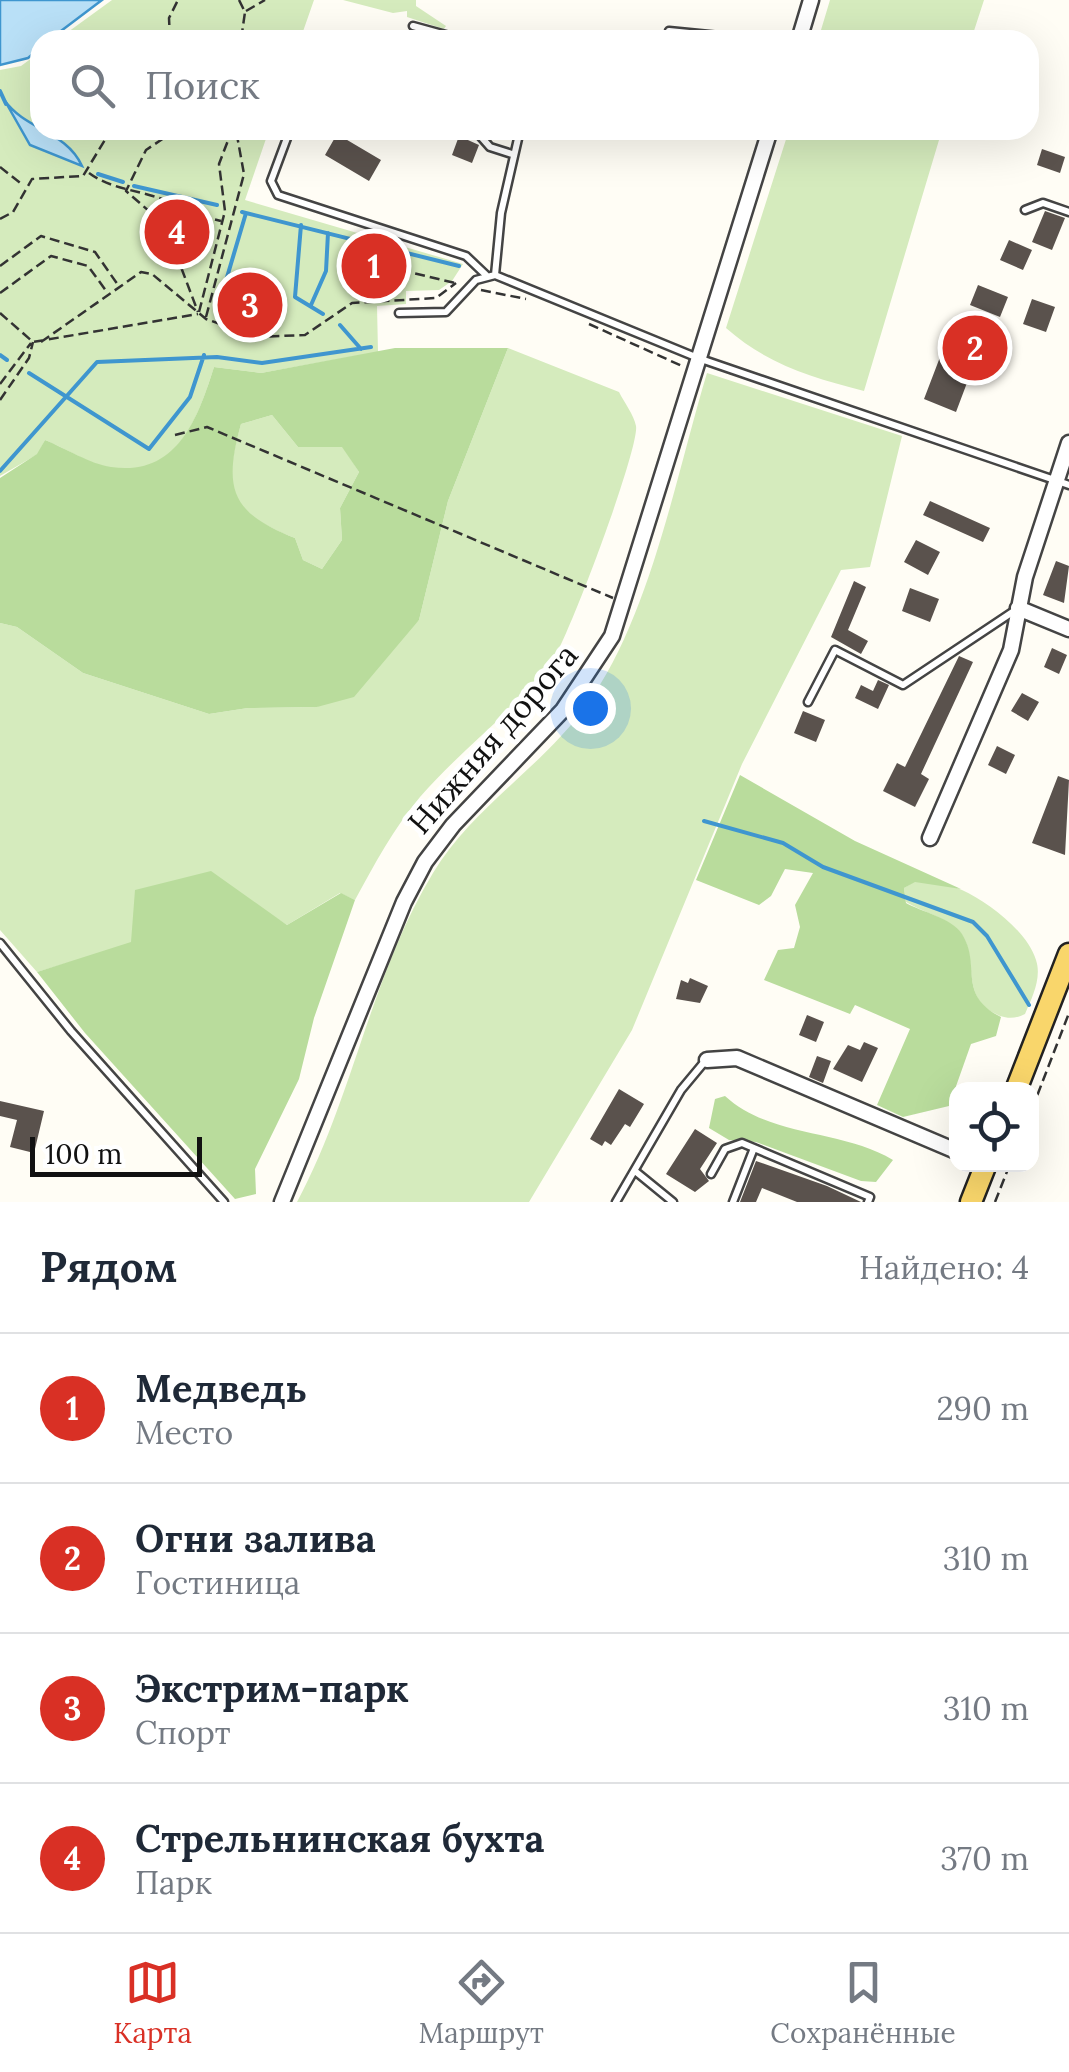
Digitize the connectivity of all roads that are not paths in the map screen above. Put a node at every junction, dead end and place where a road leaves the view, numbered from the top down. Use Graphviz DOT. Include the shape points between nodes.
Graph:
graph roads {
  1 [pos="811,0"];
  2 [pos="413,26"];
  3 [pos="428,30"];
  4 [pos="802,30"];
  5 [pos="286,140"];
  6 [pos="484,140"];
  7 [pos="517,140"];
  8 [pos="767,140"];
  9 [pos="512,154"];
  10 [pos="1024,210"];
  11 [pos="1069,212"];
  12 [pos="491,276"];
  13 [pos="399,310"];
  14 [pos="693,363"];
  15 [pos="1069,443"];
  16 [pos="1063,482"];
  17 [pos="1018,608"];
  18 [pos="1069,629"];
  19 [pos="808,702"];
  20 [pos="930,838"];
  21 [pos="0,943"];
  22 [pos="1069,954"];
  23 [pos="1069,986"];
  24 [pos="706,1060"];
  25 [pos="1019,1082"];
  26 [pos="1031,1082"];
  27 [pos="754,1148"];
  28 [pos="949,1148"];
  29 [pos="635,1171"];
  30 [pos="983,1172"];
  31 [pos="995,1172"];
  32 [pos="710,1174"];
  33 [pos="869,1199"];
  34 [pos="224,1202"];
  35 [pos="282,1202"];
  36 [pos="616,1202"];
  37 [pos="673,1202"];
  38 [pos="733,1202"];
  39 [pos="883,1202"];
  40 [pos="972,1202"];
  41 [pos="984,1202"];
  1 -- 4 [label="street"];
  2 -- 3 [label="lane"];
  5 -- 12 [label="lane" via="272,181 278,195 466,256"];
  6 -- 9 [label="lane"];
  7 -- 9 [label="lane"];
  8 -- 14 [label="street, Нижняя дорога"];
  9 -- 12 [label="lane"];
  10 -- 11 [label="lane" via="1043,204"];
  12 -- 13 [label="lane" via="476,280 446,312"];
  12 -- 14 [label="lane"];
  14 -- 16 [label="lane"];
  14 -- 35 [label="street, Нижняя дорога" via="612,636 563,710 425,862"];
  15 -- 16 [label="street"];
  16 -- 17 [label="street"];
  17 -- 18 [label="street"];
  17 -- 19 [label="lane" via="903,684 835,650"];
  17 -- 20 [label="street" via="1011,650"];
  21 -- 34 [label="lane"];
  22 -- 25 [label="main road"];
  23 -- 26 [label="main road"];
  24 -- 28 [label="street" via="737,1058"];
  24 -- 29 [label="lane"];
  27 -- 32 [label="lane" via="731,1145"];
  27 -- 33 [label="lane"];
  27 -- 38 [label="lane"];
  29 -- 36 [label="lane"];
  29 -- 37 [label="lane"];
  30 -- 40 [label="main road"];
  31 -- 41 [label="main road"];
  33 -- 39 [label="lane"];
}
